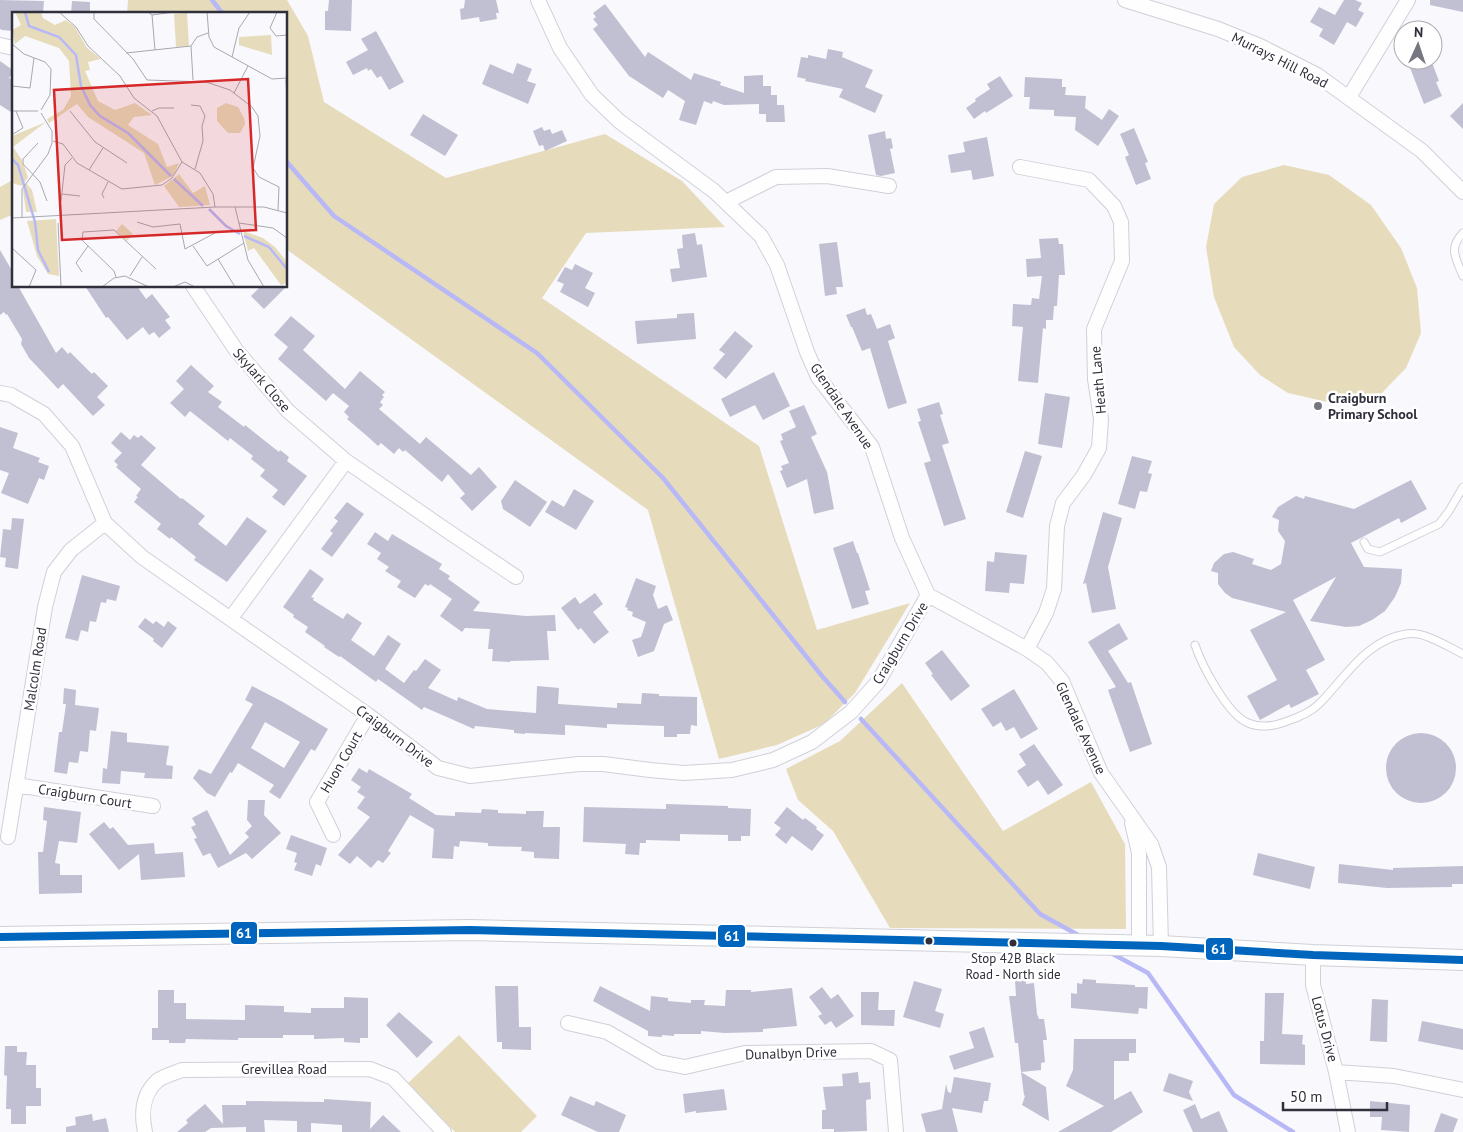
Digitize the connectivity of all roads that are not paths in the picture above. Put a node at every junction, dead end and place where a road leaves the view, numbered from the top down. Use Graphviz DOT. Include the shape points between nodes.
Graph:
graph roads {
  1 [pos="538,0"];
  2 [pos="1125,0"];
  3 [pos="1408,0"];
  4 [pos="1349,97"];
  5 [pos="1020,167"];
  6 [pos="889,186"];
  7 [pos="1463,192"];
  8 [pos="726,202"];
  9 [pos="1463,233"];
  10 [pos="1463,276"];
  11 [pos="194,288"];
  12 [pos="0,393"];
  13 [pos="346,461"];
  14 [pos="1463,487"];
  15 [pos="105,523"];
  16 [pos="1364,542"];
  17 [pos="516,577"];
  18 [pos="928,595"];
  19 [pos="231,618"];
  20 [pos="1195,645"];
  21 [pos="1027,649"];
  22 [pos="1463,654"];
  23 [pos="368,715"];
  24 [pos="16,785"];
  25 [pos="153,806"];
  26 [pos="1130,815"];
  27 [pos="333,835"];
  28 [pos="8,837"];
  29 [pos="0,937"];
  30 [pos="1139,946"];
  31 [pos="1161,946"];
  32 [pos="1313,955"];
  33 [pos="1463,960"];
  34 [pos="568,1023"];
  35 [pos="1336,1072"];
  36 [pos="1463,1090"];
  37 [pos="145,1132"];
  38 [pos="444,1132"];
  39 [pos="896,1132"];
  40 [pos="1348,1132"];
  1 -- 8 [label="street, Glendale Avenue" via="560,48 592,95 619,121"];
  2 -- 4 [label="street, Murrays Hill Road" via="1218,29 1260,46 1317,75"];
  3 -- 4 [label="street"];
  4 -- 7 [label="street, Murrays Hill Road" via="1422,151"];
  5 -- 21 [label="street, Heath Lane" via="1089,180 1096,186 1114,206 1121,222 1122,261 1094,329 1095,379 1101,419 1099,448 1063,503 1057,526 1054,589 1046,613"];
  6 -- 8 [label="street" via="827,176 776,177"];
  8 -- 18 [label="street, Glendale Avenue" via="761,236 777,265 818,376 872,447 902,538"];
  9 -- 10 [label="lane" via="1454,244 1455,258"];
  11 -- 13 [label="street, Skylark Close" via="236,350 288,410"];
  12 -- 15 [label="street, Craigburn Drive" via="11,395 44,414 72,446"];
  13 -- 17 [label="street, Skylark Close"];
  13 -- 19 [label="street"];
  14 -- 16 [label="lane" via="1438,524 1380,552 1368,549"];
  15 -- 19 [label="street, Craigburn Drive" via="142,557"];
  15 -- 24 [label="street, Malcolm Road" via="71,550 54,572 45,607"];
  18 -- 21 [label="street, Glendale Avenue"];
  18 -- 23 [label="street, Craigburn Drive" via="878,682 851,712 812,742 773,760 732,770 684,773 579,764 470,776 438,768"];
  19 -- 23 [label="street, Craigburn Drive"];
  20 -- 22 [label="lane" via="1213,683 1236,714 1248,723 1272,726 1300,718 1318,706 1368,651 1385,640 1407,634 1425,636"];
  21 -- 26 [label="street, Glendale Avenue" via="1062,681 1101,773"];
  23 -- 27 [label="street, Huon Court" via="317,802"];
  24 -- 25 [label="street, Craigburn Court"];
  24 -- 28 [label="street, Malcolm Road"];
  26 -- 30 [label="street, Glendale Avenue" via="1139,852"];
  26 -- 31 [label="street, Glendale Avenue" via="1151,844 1159,867"];
  29 -- 30 [label="main road" via="470,930"];
  30 -- 31 [label="main road"];
  31 -- 32 [label="main road"];
  32 -- 33 [label="main road"];
  32 -- 35 [label="street, Lotus Drive" via="1313,986"];
  34 -- 39 [label="street, Dunalbyn Drive" via="608,1032 659,1062 685,1067 745,1053 871,1051 890,1060"];
  35 -- 36 [label="street" via="1394,1076"];
  35 -- 40 [label="street, Lotus Drive"];
  37 -- 38 [label="street, Grevillea Road" via="144,1098 158,1080 182,1070 370,1069 393,1078"];
}
